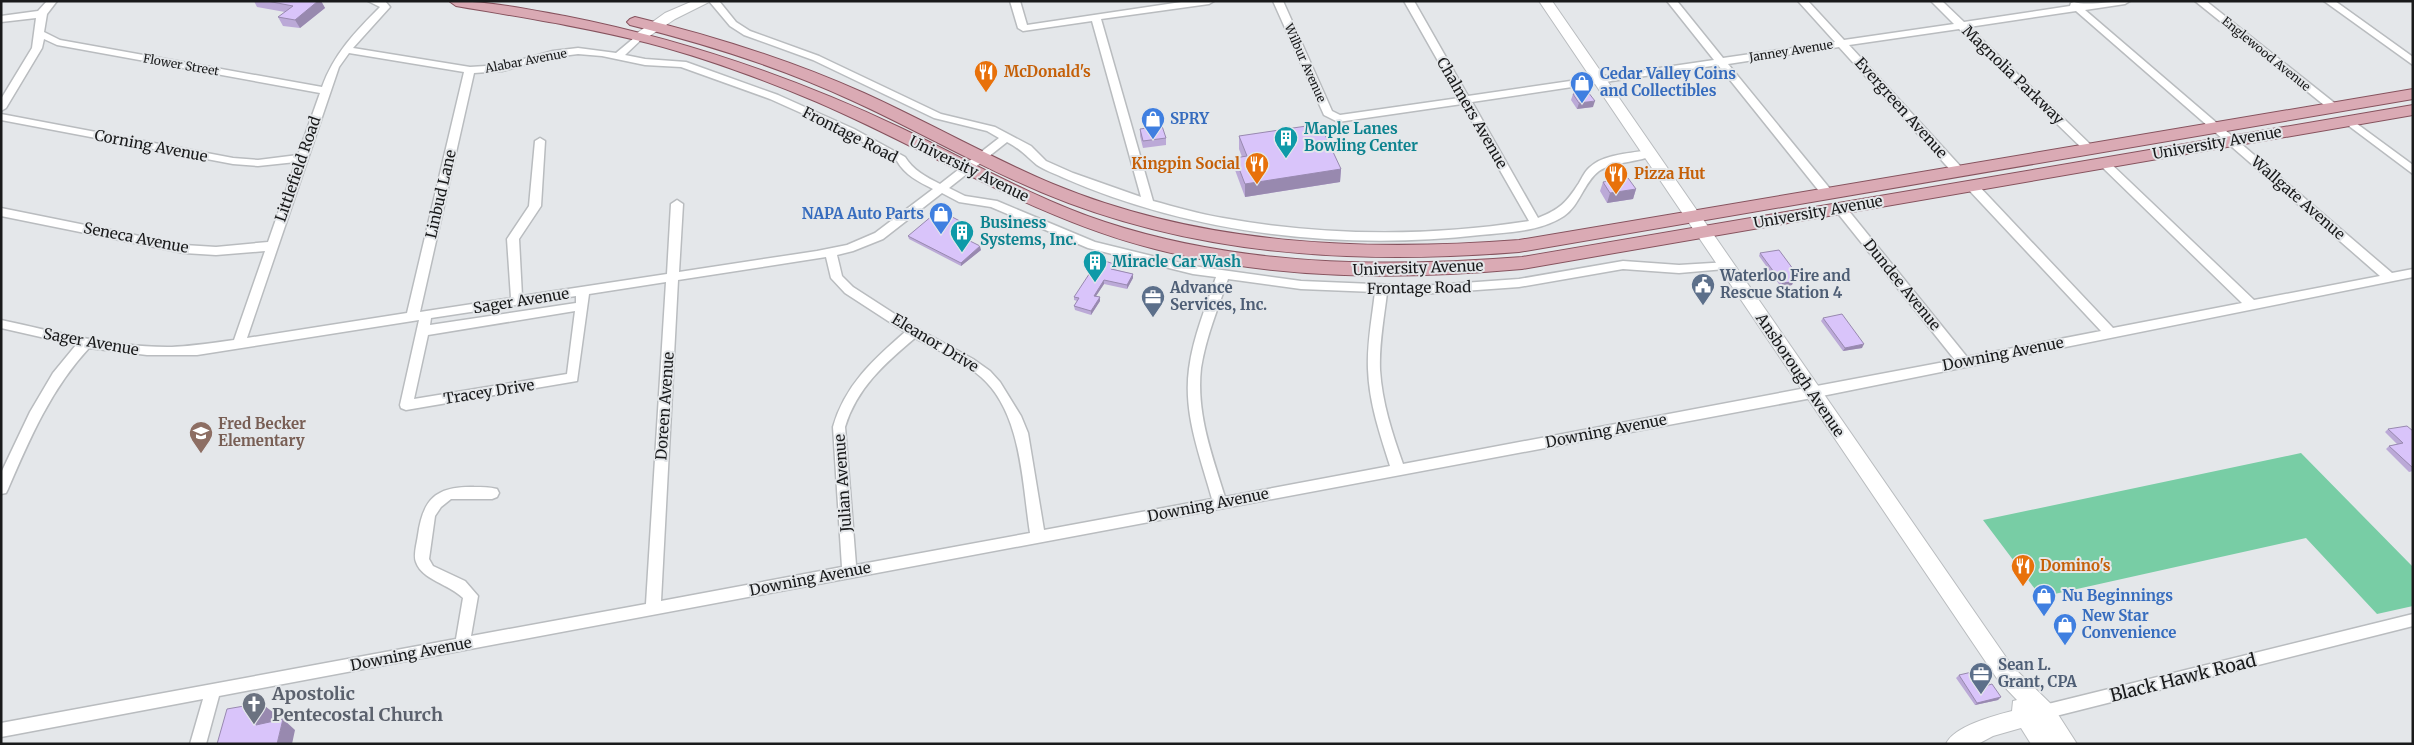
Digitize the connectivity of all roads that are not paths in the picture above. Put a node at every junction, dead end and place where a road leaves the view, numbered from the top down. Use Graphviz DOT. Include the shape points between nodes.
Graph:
graph roads {
  1 [pos="52,1"];
  2 [pos="373,1"];
  3 [pos="456,1"];
  4 [pos="530,1"];
  5 [pos="705,1"];
  6 [pos="714,1"];
  7 [pos="1016,1"];
  8 [pos="1209,1"];
  9 [pos="1278,1"];
  10 [pos="1409,1"];
  11 [pos="1545,1"];
  12 [pos="1672,1"];
  13 [pos="1803,1"];
  14 [pos="1936,1"];
  15 [pos="2070,1"];
  16 [pos="2126,1"];
  17 [pos="2200,1"];
  18 [pos="2329,1"];
  19 [pos="1152,5"];
  20 [pos="2078,8"];
  21 [pos="41,14"];
  22 [pos="1096,17"];
  23 [pos="1,19"];
  24 [pos="655,26"];
  25 [pos="1962,26"];
  26 [pos="39,33"];
  27 [pos="640,36"];
  28 [pos="1842,44"];
  29 [pos="346,50"];
  30 [pos="618,56"];
  31 [pos="1721,62"];
  32 [pos="2413,62"];
  33 [pos="470,70"];
  34 [pos="1600,80"];
  35 [pos="324,91"];
  36 [pos="2413,94"];
  37 [pos="1465,100"];
  38 [pos="2333,107"];
  39 [pos="1,108"];
  40 [pos="2413,110"];
  41 [pos="1,117"];
  42 [pos="1338,119"];
  43 [pos="2349,121"];
  44 [pos="2215,127"];
  45 [pos="1007,137"];
  46 [pos="2230,140"];
  47 [pos="540,141"];
  48 [pos="2089,149"];
  49 [pos="1650,153"];
  50 [pos="302,158"];
  51 [pos="976,163"];
  52 [pos="2104,163"];
  53 [pos="1958,171"];
  54 [pos="2413,171"];
  55 [pos="1972,186"];
  56 [pos="940,189"];
  57 [pos="1828,193"];
  58 [pos="678,204"];
  59 [pos="1148,204"];
  60 [pos="1840,208"];
  61 [pos="1,212"];
  62 [pos="1692,216"];
  63 [pos="1536,224"];
  64 [pos="1703,232"];
  65 [pos="271,246"];
  66 [pos="831,253"];
  67 [pos="1725,265"];
  68 [pos="2413,273"];
  69 [pos="1223,275"];
  70 [pos="673,278"];
  71 [pos="2390,278"];
  72 [pos="1381,290"];
  73 [pos="583,291"];
  74 [pos="517,302"];
  75 [pos="2251,305"];
  76 [pos="581,306"];
  77 [pos="426,316"];
  78 [pos="412,318"];
  79 [pos="1,324"];
  80 [pos="422,331"];
  81 [pos="914,332"];
  82 [pos="2110,333"];
  83 [pos="86,343"];
  84 [pos="238,345"];
  85 [pos="1964,362"];
  86 [pos="1812,392"];
  87 [pos="1398,470"];
  88 [pos="1,489"];
  89 [pos="492,493"];
  90 [pos="1220,503"];
  91 [pos="1038,537"];
  92 [pos="849,572"];
  93 [pos="653,609"];
  94 [pos="2413,620"];
  95 [pos="462,644"];
  96 [pos="213,691"];
  97 [pos="2034,715"];
  98 [pos="1,730"];
  99 [pos="198,744"];
  100 [pos="1957,744"];
  101 [pos="2043,744"];
  102 [pos="2066,744"];
  1 -- 21 [label="street"];
  2 -- 29 [label="street, Littlefield Road" via="385,7"];
  3 -- 27 [label="main road, University Avenue"];
  4 -- 24 [label="main road, University Avenue"];
  5 -- 24 [label="main road"];
  6 -- 45 [label="street" via="733,24 747,33 816,58 938,116"];
  7 -- 22 [label="street" via="1023,28"];
  8 -- 19 [label="street"];
  9 -- 42 [label="street, Wilbur Avenue" via="1328,113"];
  10 -- 37 [label="street, Chalmers Avenue"];
  11 -- 34 [label="main road, Ansborough Avenue"];
  12 -- 31 [label="street"];
  13 -- 28 [label="street, Evergreen Avenue"];
  14 -- 25 [label="street, Magnolia Parkway"];
  15 -- 20 [label="street, Wallgate Avenue"];
  16 -- 20 [label="street, Janney Avenue"];
  17 -- 38 [label="street, Englewood Avenue"];
  18 -- 32 [label="street"];
  19 -- 22 [label="street"];
  20 -- 25 [label="street, Janney Avenue"];
  20 -- 44 [label="street, Wallgate Avenue"];
  21 -- 23 [label="street"];
  21 -- 26 [label="street" via="37,27"];
  22 -- 59 [label="street"];
  24 -- 27 [label="main road"];
  24 -- 51 [label="main road, University Avenue" via="792,69 856,96"];
  25 -- 28 [label="street, Janney Avenue"];
  25 -- 48 [label="street, Magnolia Parkway"];
  26 -- 35 [label="street, Flower Street" via="62,44"];
  26 -- 39 [label="street" via="37,48"];
  27 -- 30 [label="street"];
  27 -- 51 [label="main road, University Avenue" via="777,80"];
  28 -- 31 [label="street, Janney Avenue"];
  28 -- 53 [label="street, Evergreen Avenue"];
  29 -- 33 [label="street, Alabar Avenue"];
  29 -- 35 [label="street, Littlefield Road" via="334,67"];
  30 -- 33 [label="street, Alabar Avenue" via="592,51 565,52 502,68"];
  30 -- 56 [label="street, Frontage Road" via="645,62 682,64 774,97 889,151 923,180"];
  31 -- 34 [label="street, Janney Avenue"];
  31 -- 57 [label="street"];
  33 -- 78 [label="street, Linbud Lane"];
  34 -- 37 [label="street, Janney Avenue"];
  34 -- 49 [label="main road, Ansborough Avenue"];
  35 -- 50 [label="street, Littlefield Road"];
  36 -- 38 [label="main road, University Avenue"];
  37 -- 42 [label="street, Janney Avenue"];
  37 -- 63 [label="street, Chalmers Avenue"];
  38 -- 44 [label="main road, University Avenue"];
  40 -- 43 [label="main road, University Avenue"];
  41 -- 50 [label="street, Corning Avenue" via="234,161"];
  43 -- 46 [label="main road, University Avenue"];
  43 -- 54 [label="street"];
  44 -- 46 [label="street, Wallgate Avenue"];
  44 -- 48 [label="main road, University Avenue"];
  45 -- 51 [label="street, Sager Avenue"];
  45 -- 59 [label="street" via="1053,169"];
  46 -- 52 [label="main road, University Avenue"];
  46 -- 71 [label="street, Wallgate Avenue"];
  47 -- 74 [label="street" via="535,206 513,240"];
  48 -- 53 [label="main road, University Avenue"];
  49 -- 62 [label="main road, Ansborough Avenue"];
  49 -- 63 [label="street" via="1601,165 1593,170 1575,198 1561,212"];
  50 -- 65 [label="street, Littlefield Road"];
  51 -- 56 [label="street, Sager Avenue"];
  51 -- 62 [label="main road, University Avenue" via="1138,220 1282,248 1378,254 1452,252 1519,246"];
  51 -- 64 [label="main road, University Avenue" via="1051,208 1128,235 1248,261 1327,269 1389,272 1522,263"];
  52 -- 55 [label="main road, University Avenue"];
  52 -- 75 [label="street"];
  53 -- 57 [label="main road, University Avenue"];
  55 -- 60 [label="main road, University Avenue"];
  55 -- 82 [label="street"];
  56 -- 66 [label="street, Sager Avenue" via="879,236"];
  56 -- 69 [label="street, Frontage Road" via="963,199 993,204 1092,245"];
  57 -- 62 [label="main road, University Avenue"];
  58 -- 70 [label="street, Doreen Avenue"];
  59 -- 63 [label="street" via="1260,228 1354,236 1457,234"];
  60 -- 64 [label="main road, University Avenue"];
  60 -- 85 [label="street, Dundee Avenue"];
  61 -- 65 [label="street, Seneca Avenue" via="184,249"];
  62 -- 64 [label="main road, Ansborough Avenue"];
  64 -- 67 [label="main road, Ansborough Avenue"];
  65 -- 84 [label="street, Littlefield Road"];
  66 -- 70 [label="street, Sager Avenue"];
  66 -- 81 [label="street, Eleanor Drive" via="833,270 842,284"];
  67 -- 72 [label="street, Frontage Road" via="1679,269 1623,265 1519,283"];
  67 -- 86 [label="main road, Ansborough Avenue"];
  68 -- 71 [label="street, Downing Avenue"];
  69 -- 72 [label="street, Frontage Road" via="1301,285"];
  69 -- 90 [label="street" via="1200,349 1194,382 1196,417"];
  70 -- 73 [label="street, Sager Avenue"];
  70 -- 93 [label="street, Doreen Avenue"];
  71 -- 75 [label="street, Downing Avenue"];
  72 -- 87 [label="street" via="1375,387 1383,426"];
  73 -- 74 [label="street, Sager Avenue"];
  73 -- 76 [label="street"];
  74 -- 77 [label="street, Sager Avenue"];
  75 -- 82 [label="street, Downing Avenue"];
  76 -- 80 [label="street"];
  76 -- 80 [label="street, Tracey Drive" via="573,378 406,405"];
  77 -- 78 [label="street, Sager Avenue"];
  77 -- 80 [label="street"];
  78 -- 84 [label="street, Sager Avenue"];
  79 -- 83 [label="street, Sager Avenue"];
  81 -- 91 [label="street, Eleanor Drive" via="986,374 1007,401 1020,433"];
  81 -- 92 [label="street, Julian Avenue" via="865,376 844,408 839,427"];
  82 -- 85 [label="street, Downing Avenue"];
  83 -- 84 [label="street, Sager Avenue" via="157,352"];
  83 -- 88 [label="street" via="60,370 42,398"];
  85 -- 86 [label="street, Downing Avenue"];
  86 -- 87 [label="street, Downing Avenue"];
  86 -- 97 [label="main road, Ansborough Avenue"];
  87 -- 90 [label="street, Downing Avenue"];
  89 -- 95 [label="street" via="448,494 428,515 422,560 428,570 460,585 471,596"];
  90 -- 91 [label="street, Downing Avenue"];
  91 -- 92 [label="street, Downing Avenue"];
  92 -- 93 [label="street, Downing Avenue"];
  93 -- 95 [label="street, Downing Avenue"];
  94 -- 97 [label="street, Black Hawk Road"];
  95 -- 96 [label="street, Downing Avenue"];
  96 -- 98 [label="street, Downing Avenue"];
  96 -- 99 [label="street"];
  97 -- 100 [label="main road, Black Hawk Road" via="1988,727"];
  97 -- 101 [label="main road, Ansborough Avenue"];
  97 -- 102 [label="main road, Ansborough Avenue"];
}
